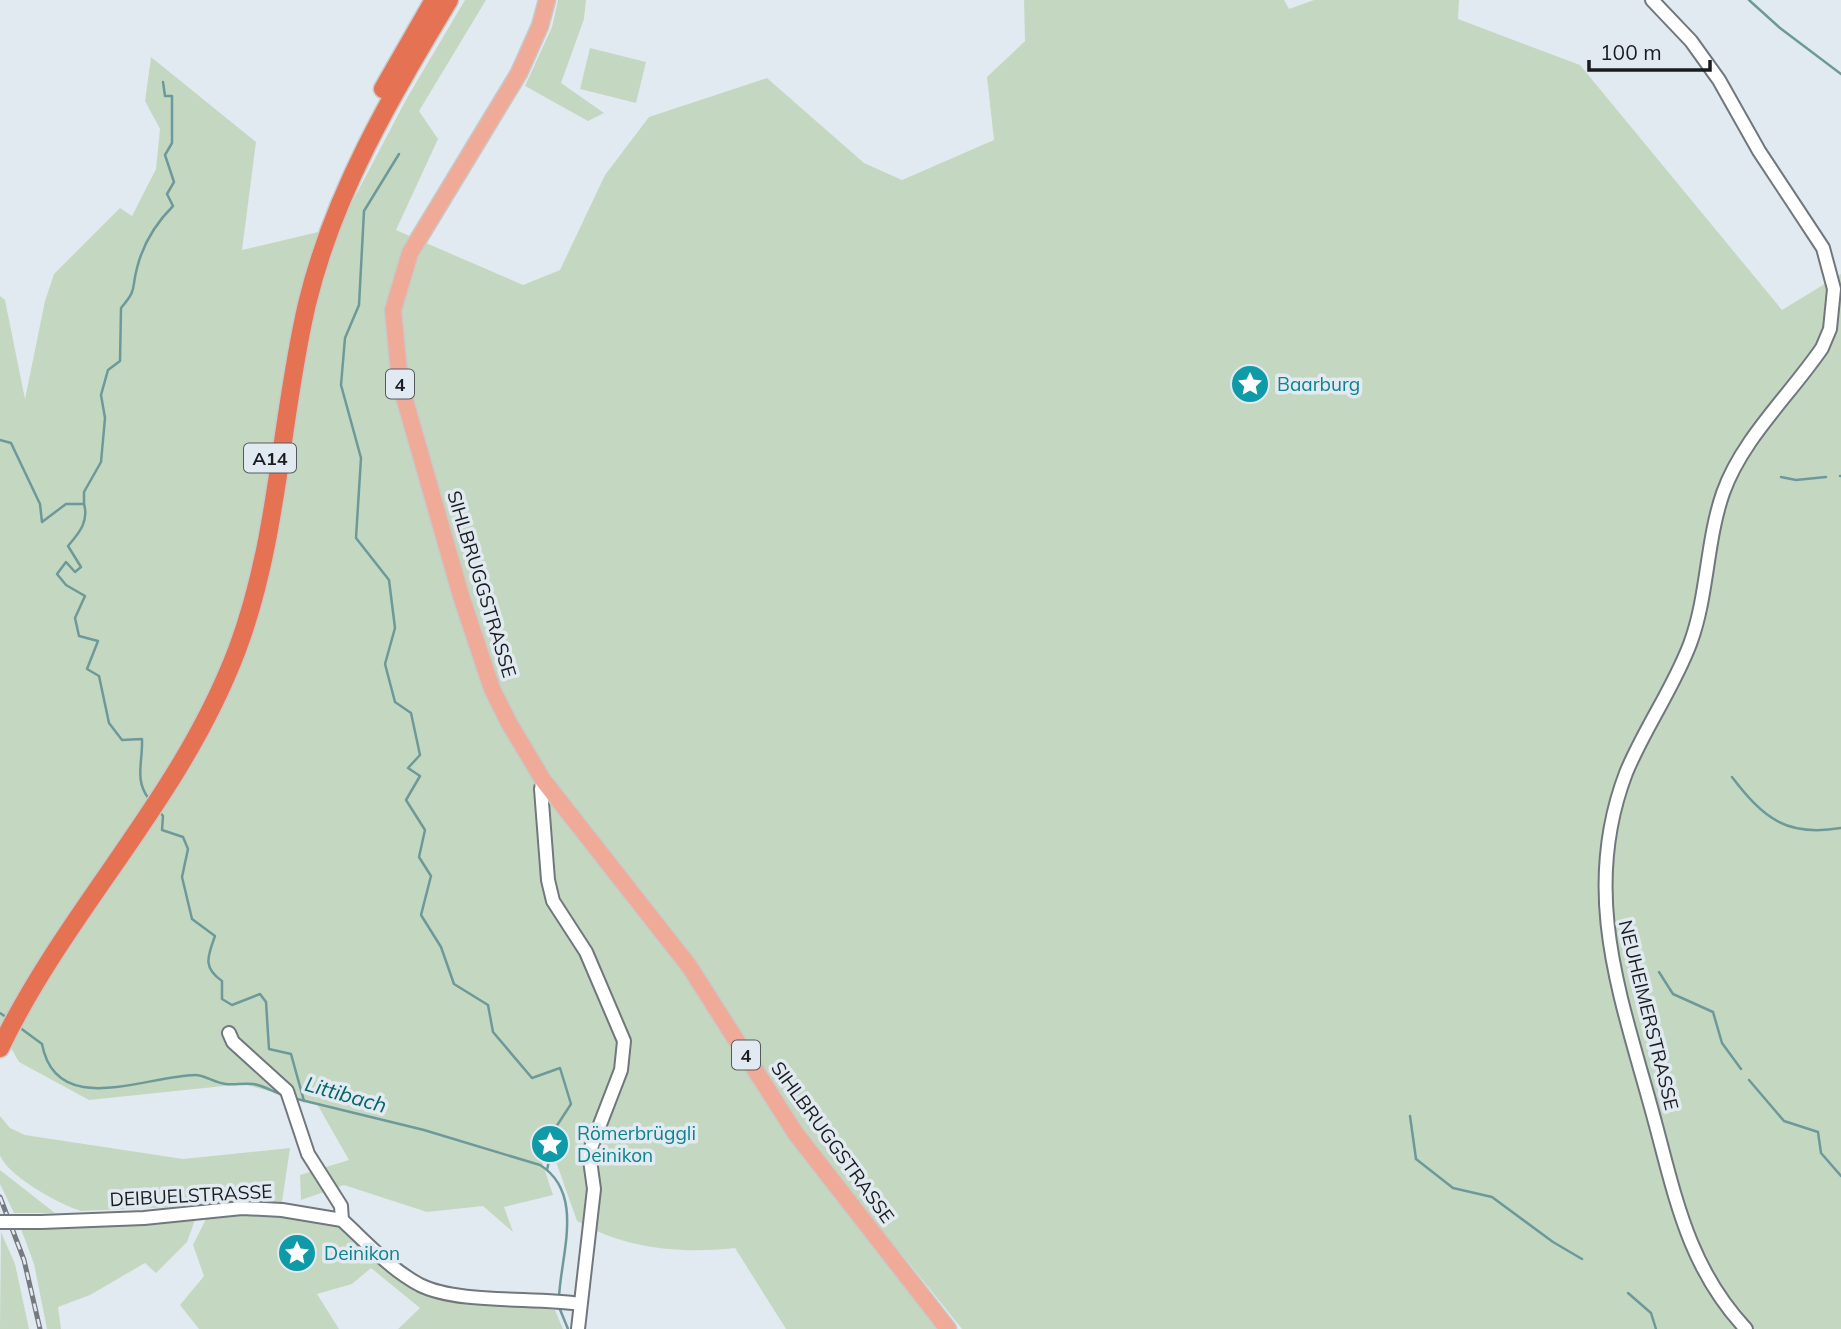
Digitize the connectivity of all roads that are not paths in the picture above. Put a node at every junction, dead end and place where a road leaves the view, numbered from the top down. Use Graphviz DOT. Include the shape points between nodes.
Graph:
graph roads {
  1 [pos="434,0"];
  2 [pos="449,0"];
  3 [pos="547,0"];
  4 [pos="1652,0"];
  5 [pos="189,742"];
  6 [pos="543,780"];
  7 [pos="42,961"];
  8 [pos="0,1021"];
  9 [pos="229,1033"];
  10 [pos="0,1048"];
  11 [pos="342,1220"];
  12 [pos="0,1222"];
  13 [pos="580,1304"];
  14 [pos="578,1329"];
  15 [pos="948,1329"];
  16 [pos="1746,1329"];
  1 -- 5 [label="highway, A14" via="355,140 317,229 287,342 249,572"];
  2 -- 5 [label="highway, A14" via="374,128 327,236 301,332 257,588 230,668"];
  3 -- 6 [label="main road, SIHLBRUGGSTRASSE / 4" via="519,73 410,253 396,291 392,330 400,383 478,651 509,723"];
  4 -- 16 [label="street, NEUHEIMERSTRASSE" via="1691,41 1719,80 1823,248 1834,289 1830,329 1822,348 1735,467 1724,491 1690,643 1627,772 1608,838 1603,881 1613,965 1687,1239 1715,1293"];
  5 -- 7 [label="highway, A14"];
  6 -- 13 [label="street" via="553,901 586,952 624,1041 621,1070 589,1153 594,1189"];
  6 -- 15 [label="main road, SIHLBRUGGSTRASSE / 4" via="689,966 796,1134"];
  7 -- 8 [label="highway, A14"];
  7 -- 10 [label="highway, A14"];
  9 -- 11 [label="street" via="286,1091 308,1154 341,1206"];
  11 -- 12 [label="street, DEIBUELSTRASSE, bridge" via="242,1208 144,1218"];
  11 -- 13 [label="street" via="394,1268 420,1285 443,1293"];
  13 -- 14 [label="street"];
}
